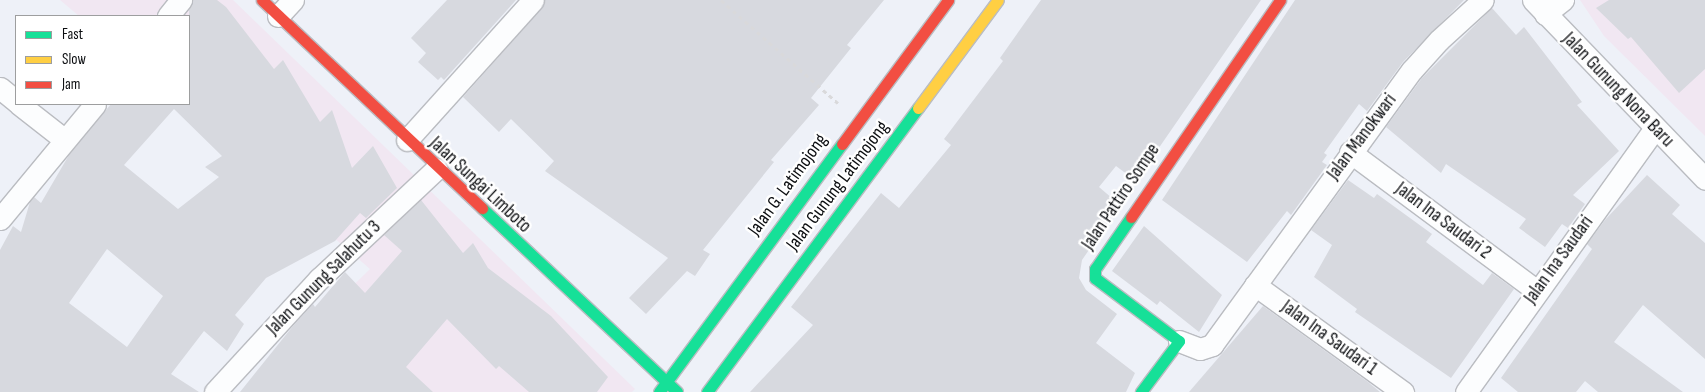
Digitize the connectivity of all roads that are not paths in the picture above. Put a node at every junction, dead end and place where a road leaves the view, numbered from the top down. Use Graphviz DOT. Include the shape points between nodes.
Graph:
graph roads {
  1 [pos="181,0"];
  2 [pos="262,0"];
  3 [pos="293,0"];
  4 [pos="533,0"];
  5 [pos="948,0"];
  6 [pos="998,0"];
  7 [pos="1280,0"];
  8 [pos="1483,0"];
  9 [pos="1562,0"];
  10 [pos="1539,7"];
  11 [pos="169,15"];
  12 [pos="278,16"];
  13 [pos="0,88"];
  14 [pos="15,100"];
  15 [pos="21,105"];
  16 [pos="94,105"];
  17 [pos="1654,129"];
  18 [pos="65,140"];
  19 [pos="407,140"];
  20 [pos="1350,152"];
  21 [pos="436,169"];
  22 [pos="1705,179"];
  23 [pos="0,218"];
  24 [pos="1255,285"];
  25 [pos="1536,290"];
  26 [pos="1180,341"];
  27 [pos="666,382"];
  28 [pos="216,392"];
  29 [pos="659,392"];
  30 [pos="677,392"];
  31 [pos="707,392"];
  32 [pos="1140,392"];
  33 [pos="1403,392"];
  34 [pos="1466,392"];
  1 -- 11 [label="street"];
  2 -- 12 [label="street, Jalan Sungai Limboto"];
  3 -- 12 [label="street"];
  4 -- 19 [label="street"];
  5 -- 27 [label="street, Jalan G. Latimojong"];
  6 -- 31 [label="street, Jalan Gunung Latimojong"];
  7 -- 26 [label="street, Jalan Pattiro Sompe" via="1095,269 1095,278"];
  8 -- 20 [label="street, Jalan Manokwari" via="1439,40"];
  9 -- 10 [label="street"];
  10 -- 17 [label="street, Jalan Gunung Nona Baru"];
  12 -- 19 [label="street, Jalan Sungai Limboto"];
  13 -- 14 [label="street"];
  15 -- 18 [label="street"];
  16 -- 18 [label="street"];
  17 -- 22 [label="street, Jalan Gunung Nona Baru"];
  17 -- 25 [label="street, Jalan Ina Saudari"];
  18 -- 23 [label="street"];
  19 -- 21 [label="street, Jalan Sungai Limboto"];
  20 -- 24 [label="street, Jalan Manokwari"];
  20 -- 25 [label="street, Jalan Ina Saudari 2"];
  21 -- 27 [label="street, Jalan Sungai Limboto"];
  21 -- 28 [label="street, Jalan Gunung Salahutu 3" via="319,279"];
  24 -- 26 [label="street, Jalan Manokwari" via="1212,345 1200,349"];
  24 -- 33 [label="street, Jalan Ina Saudari 1"];
  25 -- 34 [label="street, Jalan Ina Saudari"];
  26 -- 32 [label="street"];
  27 -- 29 [label="street, Jalan G. Latimojong"];
  27 -- 30 [label="street, Jalan Sungai Limboto"];
}
